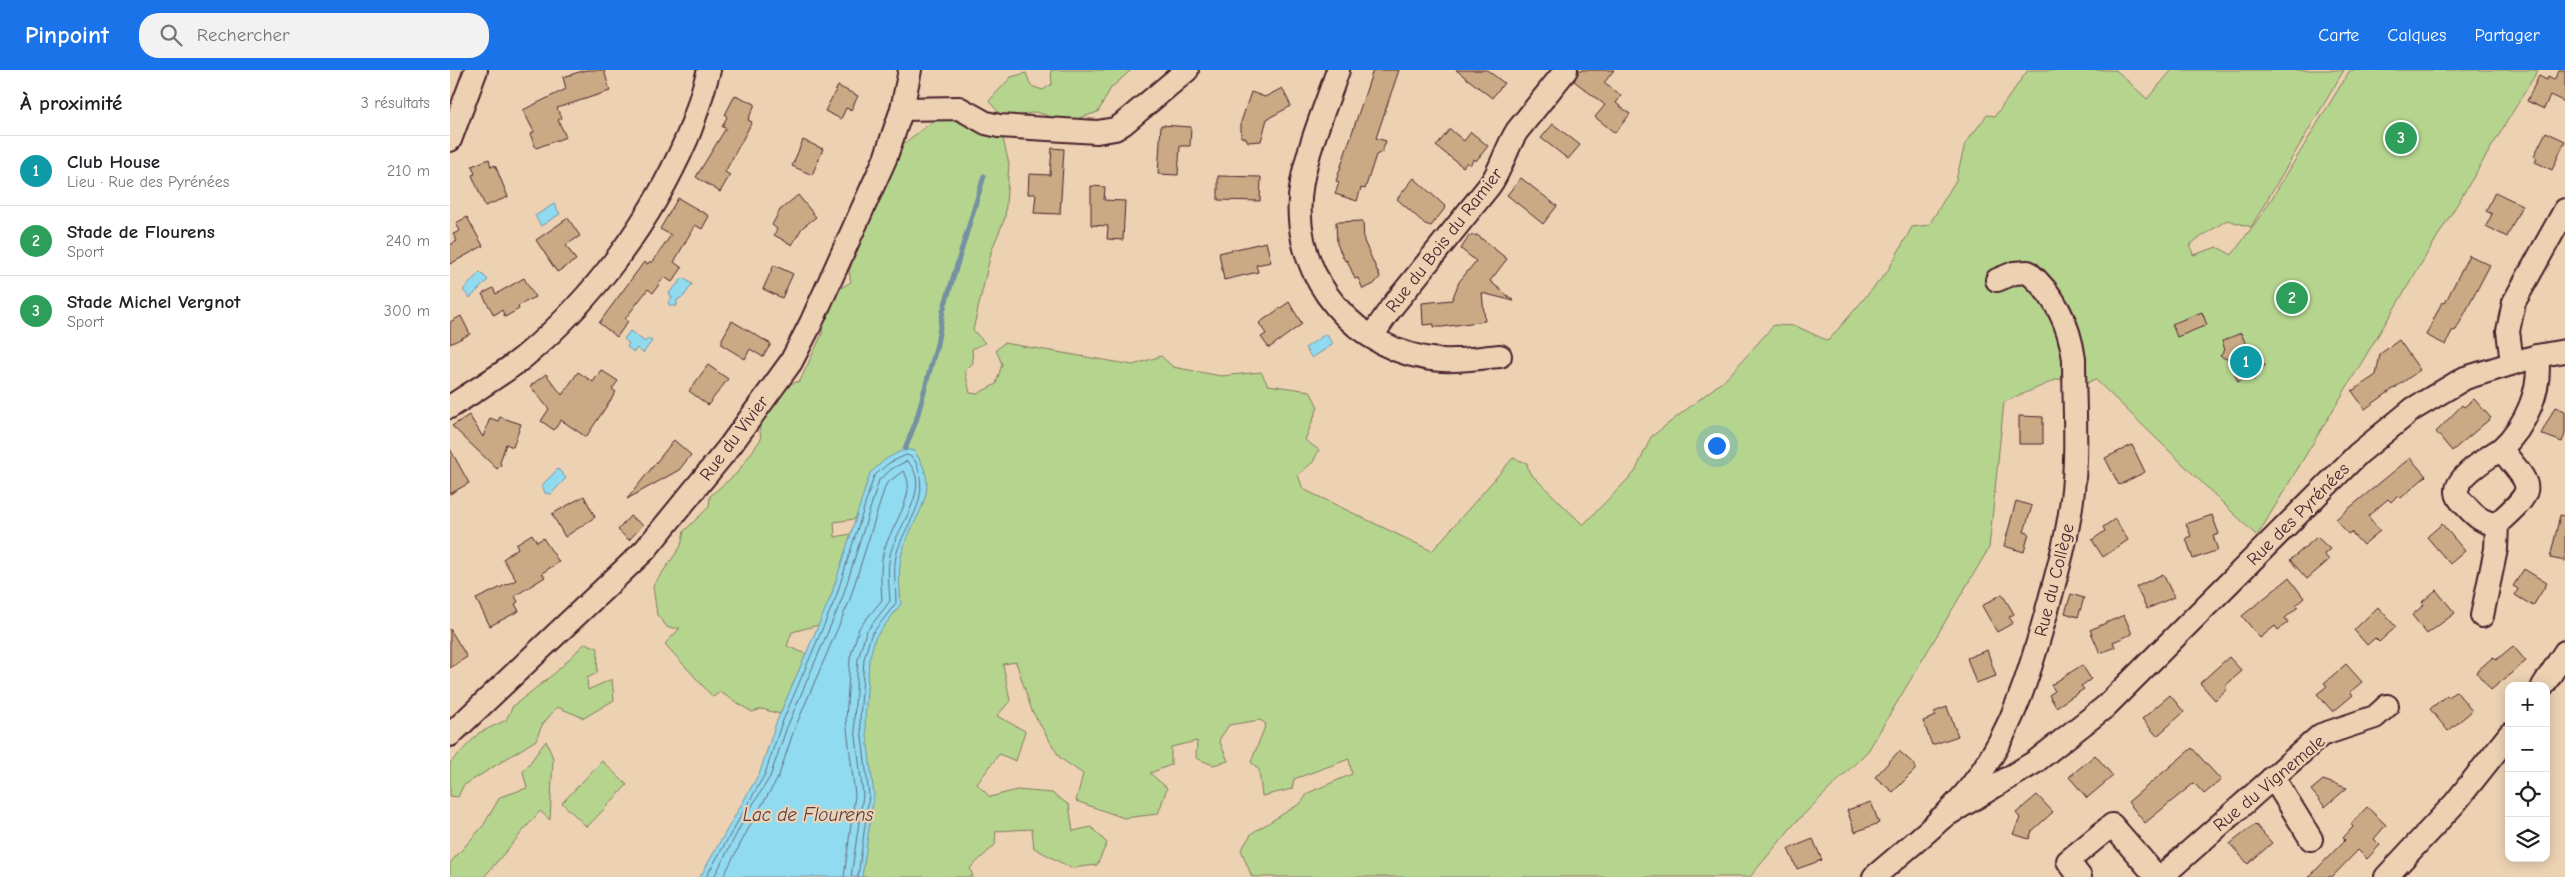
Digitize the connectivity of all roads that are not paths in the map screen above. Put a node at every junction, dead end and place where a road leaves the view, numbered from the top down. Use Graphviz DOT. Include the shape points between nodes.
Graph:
graph roads {
  1 [pos="476,70"];
  2 [pos="709,70"];
  3 [pos="910,70"];
  4 [pos="1187,70"];
  5 [pos="1338,70"];
  6 [pos="1566,70"];
  7 [pos="902,109"];
  8 [pos="450,140"];
  9 [pos="2565,210"];
  10 [pos="1997,280"];
  11 [pos="1372,336"];
  12 [pos="2565,351"];
  13 [pos="1500,356"];
  14 [pos="2537,356"];
  15 [pos="2512,363"];
  16 [pos="450,407"];
  17 [pos="2501,449"];
  18 [pos="2496,524"];
  19 [pos="2482,616"];
  20 [pos="2565,652"];
  21 [pos="2546,682"];
  22 [pos="2386,706"];
  23 [pos="450,735"];
  24 [pos="2068,738"];
  25 [pos="2505,740"];
  26 [pos="1998,745"];
  27 [pos="1986,764"];
  28 [pos="2020,771"];
  29 [pos="2274,777"];
  30 [pos="1940,819"];
  31 [pos="2310,838"];
  32 [pos="1874,877"];
  33 [pos="2080,877"];
  34 [pos="2159,877"];
  35 [pos="2386,877"];
  1 -- 8 [label="street"];
  2 -- 16 [label="street" via="678,158 616,260 540,342 508,369"];
  3 -- 7 [label="street, Rue du Vivier"];
  4 -- 7 [label="street" via="1123,124 1105,131 999,126 986,123 959,108"];
  5 -- 11 [label="street" via="1302,182 1300,221 1308,257 1324,293 1345,317"];
  6 -- 11 [label="street, Rue du Bois du Ramier" via="1511,140 1503,165 1490,185"];
  7 -- 23 [label="street, Rue du Vivier" via="885,159 812,323 791,362 730,446 645,550"];
  9 -- 15 [label="street" via="2514,302 2508,331"];
  10 -- 26 [label="street, Rue du Collège" via="2014,273 2028,272 2042,284 2065,321 2074,359 2073,498 2065,544 2030,671 2015,712"];
  11 -- 13 [label="street" via="1388,346 1426,358 1445,360"];
  12 -- 14 [label="street, Rue des Pyrénées"];
  14 -- 15 [label="street, Rue des Pyrénées"];
  14 -- 17 [label="street" via="2536,390 2521,426"];
  15 -- 24 [label="street, Rue des Pyrénées" via="2465,378 2436,393 2386,430 2264,547 2139,676"];
  17 -- 18 [label="street" via="2525,479 2527,490 2524,499"];
  17 -- 18 [label="street" via="2476,466 2456,490 2458,498 2477,518"];
  18 -- 19 [label="street" via="2496,549"];
  20 -- 21 [label="street"];
  22 -- 29 [label="street, Rue du Vignemale" via="2375,717 2321,736"];
  24 -- 26 [label="street, Rue des Pyrénées" via="2031,754"];
  24 -- 28 [label="street, Rue des Pyrénées"];
  25 -- 35 [label="street" via="2455,803"];
  26 -- 27 [label="street, Rue du Collège"];
  27 -- 28 [label="street" via="2002,772"];
  27 -- 30 [label="street, Rue du Collège" via="1968,790"];
  28 -- 30 [label="street, Rue des Pyrénées"];
  29 -- 31 [label="street"];
  29 -- 34 [label="street, Rue du Vignemale"];
  30 -- 32 [label="street, Rue du Collège"];
  33 -- 34 [label="street" via="2068,861 2112,825"];
}
